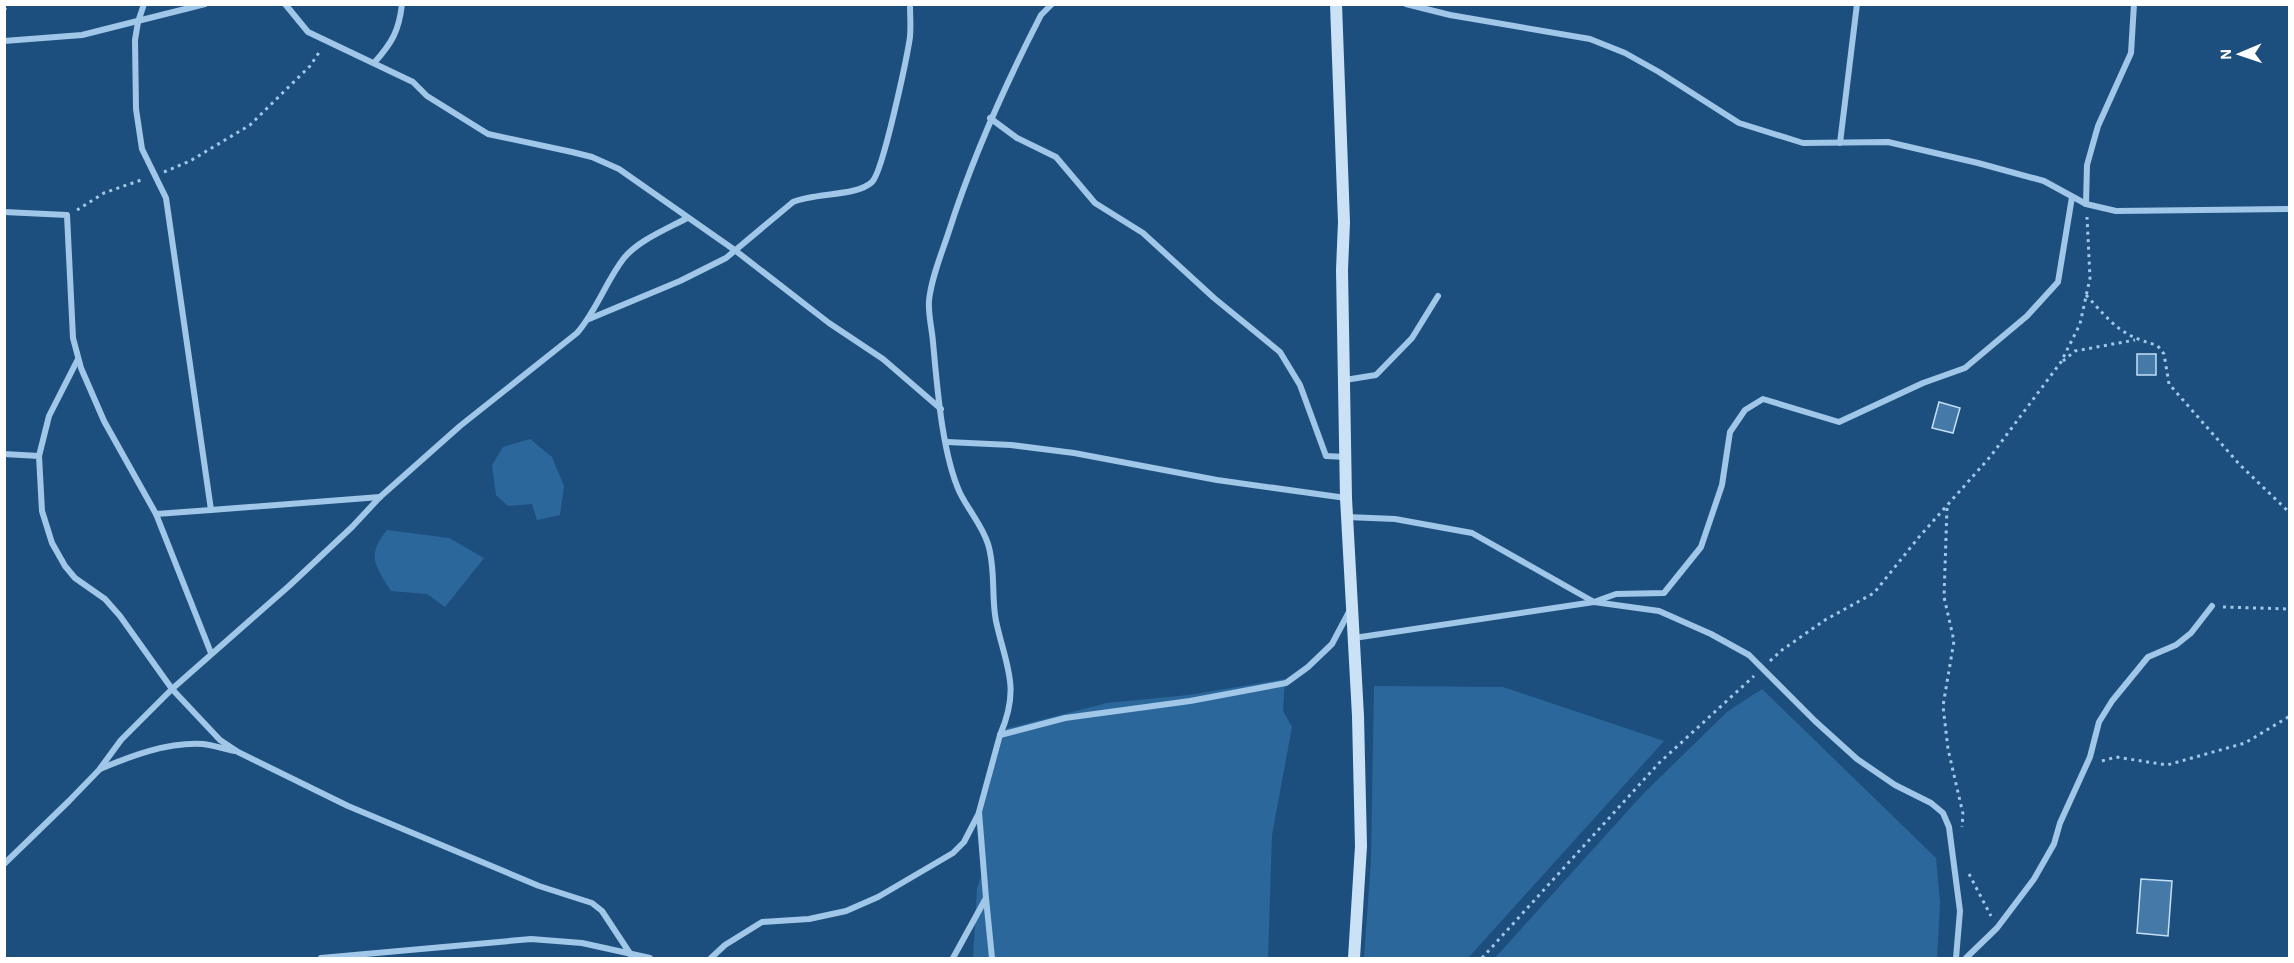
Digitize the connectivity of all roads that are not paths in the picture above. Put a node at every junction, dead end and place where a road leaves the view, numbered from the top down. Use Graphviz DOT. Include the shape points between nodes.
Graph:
graph roads {
  1 [pos="144,4"];
  2 [pos="205,4"];
  3 [pos="285,4"];
  4 [pos="402,4"];
  5 [pos="910,4"];
  6 [pos="1052,4"];
  7 [pos="1336,4"];
  8 [pos="1406,4"];
  9 [pos="1857,4"];
  10 [pos="2134,4"];
  11 [pos="138,22"];
  12 [pos="4,41"];
  13 [pos="374,63"];
  14 [pos="990,118"];
  15 [pos="1840,143"];
  16 [pos="2072,196"];
  17 [pos="2086,204"];
  18 [pos="2289,209"];
  19 [pos="4,212"];
  20 [pos="687,218"];
  21 [pos="736,251"];
  22 [pos="1438,296"];
  23 [pos="589,319"];
  24 [pos="78,359"];
  25 [pos="1345,380"];
  26 [pos="941,409"];
  27 [pos="947,442"];
  28 [pos="4,454"];
  29 [pos="39,456"];
  30 [pos="1347,457"];
  31 [pos="380,497"];
  32 [pos="1346,498"];
  33 [pos="211,510"];
  34 [pos="156,513"];
  35 [pos="1347,517"];
  36 [pos="1594,602"];
  37 [pos="2212,606"];
  38 [pos="1351,607"];
  39 [pos="1353,639"];
  40 [pos="211,653"];
  41 [pos="172,689"];
  42 [pos="1000,735"];
  43 [pos="238,752"];
  44 [pos="99,770"];
  45 [pos="979,812"];
  46 [pos="4,864"];
  47 [pos="986,898"];
  48 [pos="632,956"];
  49 [pos="321,958"];
  50 [pos="650,958"];
  51 [pos="711,958"];
  52 [pos="952,958"];
  53 [pos="992,958"];
  54 [pos="1354,958"];
  55 [pos="1956,958"];
  56 [pos="1966,958"];
  1 -- 11 [label="street"];
  2 -- 11 [label="street"];
  3 -- 13 [label="street" via="308,32"];
  4 -- 13 [label="street" via="398,29"];
  5 -- 21 [label="street" via="910,36 897,100 873,182 860,189 793,202"];
  6 -- 14 [label="street" via="1041,15"];
  7 -- 25 [label="street"];
  8 -- 15 [label="street" via="1590,39 1659,72 1739,123 1803,143"];
  9 -- 15 [label="street"];
  10 -- 17 [label="street" via="2131,53 2098,126 2087,165"];
  11 -- 12 [label="street" via="82,35"];
  11 -- 33 [label="street" via="136,109 142,149 166,198 171,223"];
  13 -- 20 [label="street" via="413,82 427,96 488,134 572,152 619,169"];
  14 -- 26 [label="street" via="964,183 929,302"];
  14 -- 30 [label="street" via="1017,138 1056,157 1095,203 1143,233 1280,352 1300,385 1326,456"];
  15 -- 16 [label="street" via="1881,141 1978,163 2044,181"];
  16 -- 17 [label="street"];
  16 -- 36 [label="street" via="2058,282 2027,316 1965,368 1839,422 1763,399 1745,410 1730,432 1722,485 1701,547 1679,575 1664,593 1616,594"];
  17 -- 18 [label="street" via="2116,211"];
  19 -- 24 [label="street" via="67,215 73,338"];
  20 -- 21 [label="street"];
  20 -- 23 [label="street" via="626,256"];
  21 -- 23 [label="street" via="680,281"];
  21 -- 26 [label="street" via="883,359"];
  22 -- 25 [label="street" via="1412,338 1376,375"];
  23 -- 31 [label="street" via="578,333 460,426"];
  24 -- 29 [label="street" via="49,416"];
  24 -- 34 [label="street" via="104,421"];
  25 -- 30 [label="street"];
  26 -- 27 [label="street"];
  27 -- 32 [label="street" via="1074,453 1217,480"];
  27 -- 42 [label="street" via="960,493 980,524 993,561 995,615 1012,685"];
  28 -- 29 [label="street"];
  29 -- 41 [label="street" via="42,511 52,543 65,566 75,578 105,598"];
  30 -- 32 [label="street"];
  31 -- 33 [label="street"];
  31 -- 40 [label="street" via="289,586"];
  32 -- 35 [label="street"];
  33 -- 34 [label="street"];
  34 -- 40 [label="street"];
  35 -- 36 [label="street" via="1395,519 1472,533"];
  35 -- 38 [label="street"];
  36 -- 39 [label="street"];
  36 -- 55 [label="street" via="1659,611 1749,655 1857,759 1942,813 1949,827 1960,911"];
  37 -- 56 [label="street" via="2190,633 2148,657 2124,685 2099,722 2085,771 2054,844 2034,879 1997,927"];
  38 -- 39 [label="street"];
  38 -- 42 [label="street" via="1332,644 1286,683 1065,718"];
  39 -- 54 [label="street" via="1360,846"];
  40 -- 41 [label="street"];
  41 -- 43 [label="street" via="207,728"];
  41 -- 44 [label="street"];
  42 -- 45 [label="street"];
  43 -- 44 [label="street" via="203,744 173,746 134,755"];
  43 -- 48 [label="street" via="382,821 539,886 592,903 602,911"];
  44 -- 46 [label="street"];
  45 -- 47 [label="street"];
  45 -- 51 [label="street" via="964,842 953,853 878,897 846,911 809,919 762,922"];
  47 -- 52 [label="street"];
  47 -- 53 [label="street"];
  48 -- 49 [label="street" via="582,943 531,939"];
  48 -- 50 [label="street"];
}
